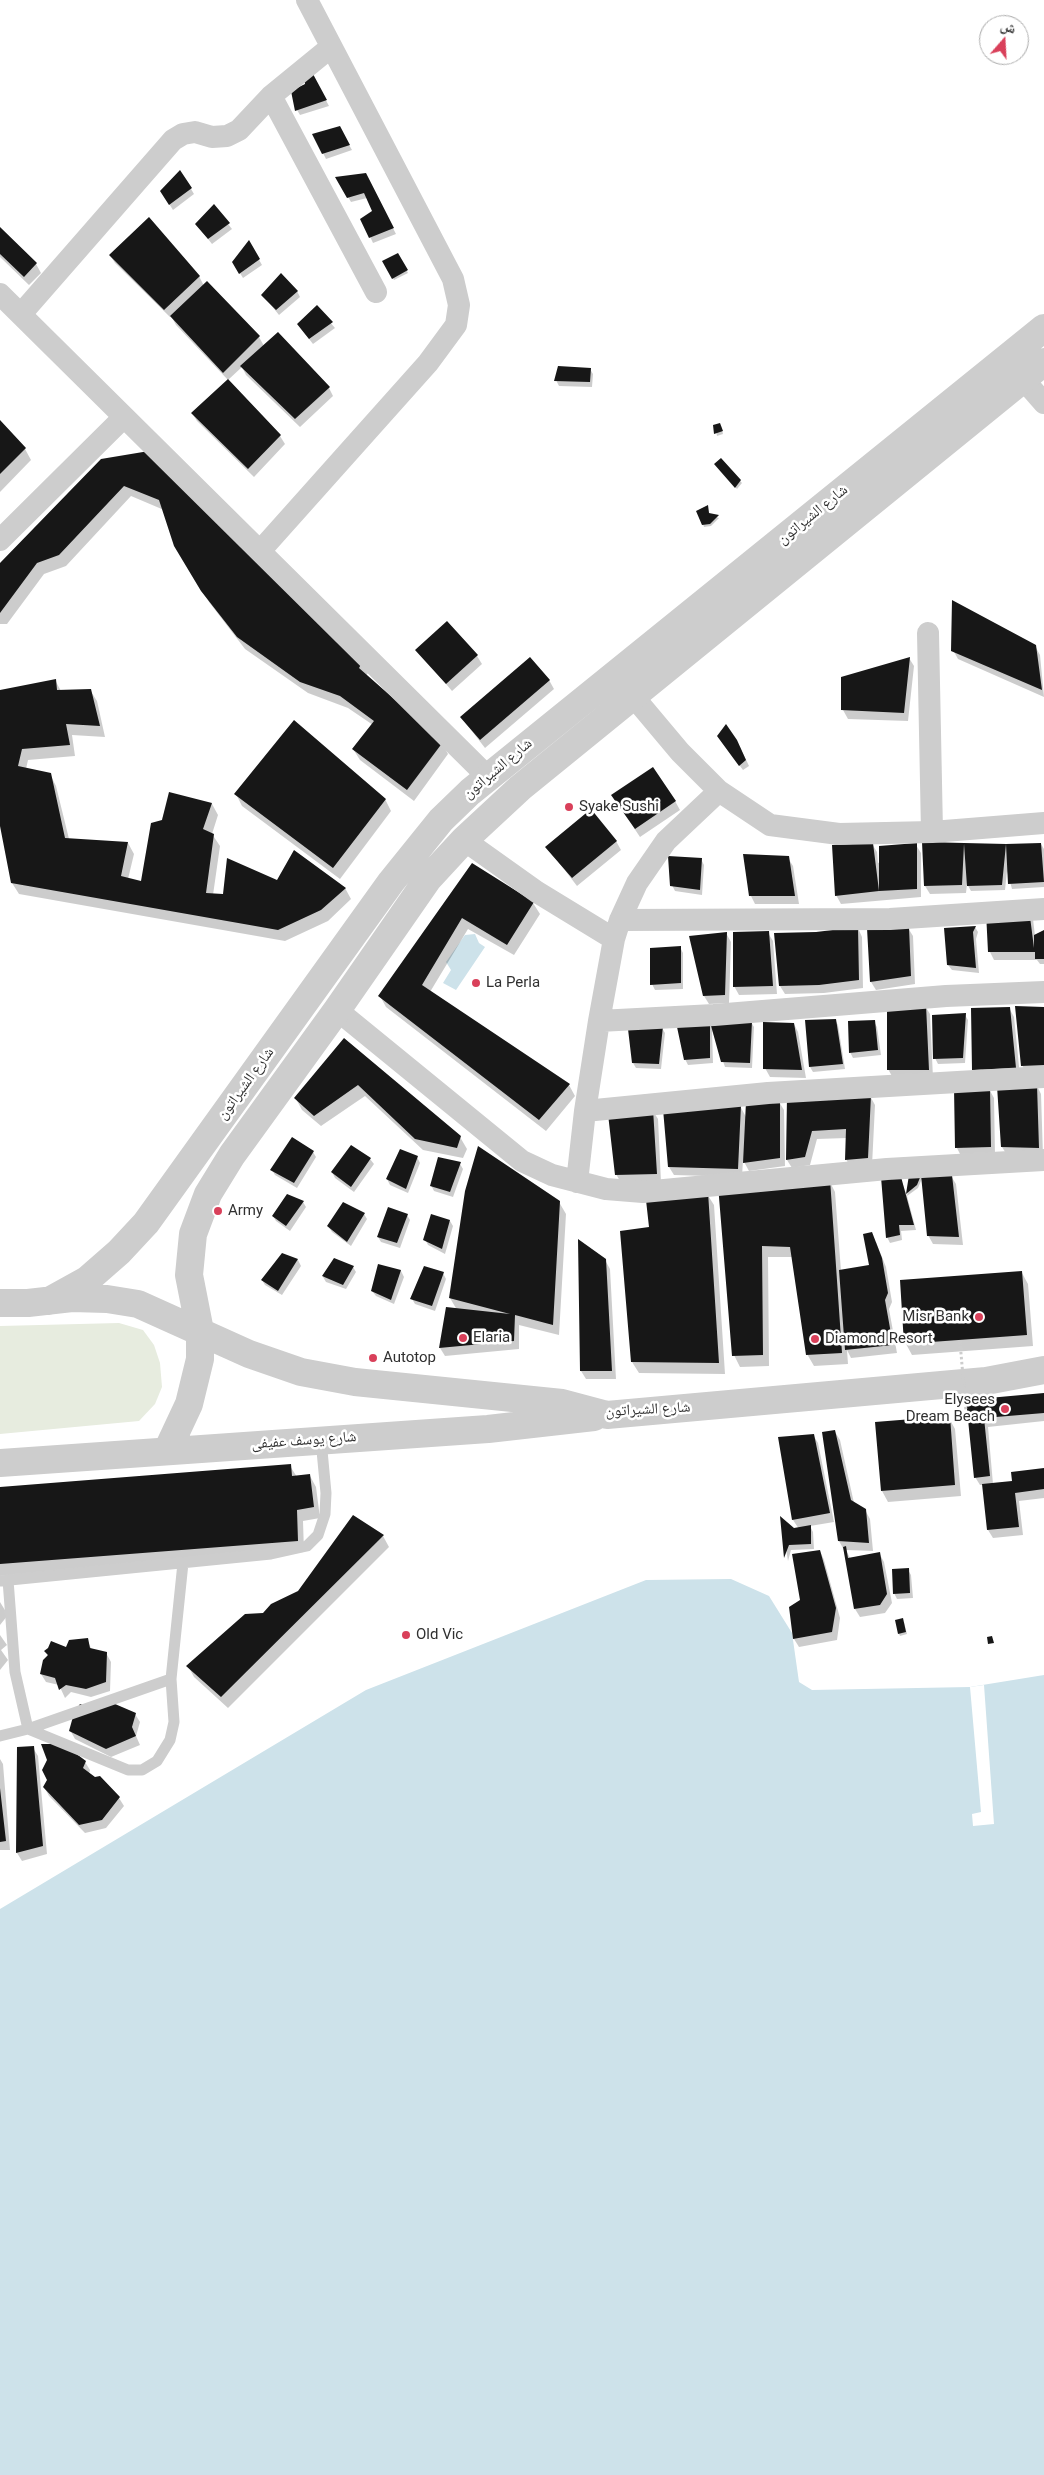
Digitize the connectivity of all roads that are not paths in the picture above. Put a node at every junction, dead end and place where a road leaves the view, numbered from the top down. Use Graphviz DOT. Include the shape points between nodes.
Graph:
graph roads {
  1 [pos="307,0"];
  2 [pos="331,47"];
  3 [pos="271,96"];
  4 [pos="376,292"];
  5 [pos="0,294"];
  6 [pos="21,314"];
  7 [pos="1044,328"];
  8 [pos="1044,362"];
  9 [pos="1023,379"];
  10 [pos="1044,403"];
  11 [pos="124,417"];
  12 [pos="0,540"];
  13 [pos="261,550"];
  14 [pos="928,633"];
  15 [pos="633,696"];
  16 [pos="488,777"];
  17 [pos="719,791"];
  18 [pos="1044,823"];
  19 [pos="932,832"];
  20 [pos="464,840"];
  21 [pos="1044,909"];
  22 [pos="617,929"];
  23 [pos="1044,992"];
  24 [pos="337,1010"];
  25 [pos="599,1021"];
  26 [pos="1044,1078"];
  27 [pos="585,1111"];
  28 [pos="1044,1160"];
  29 [pos="576,1182"];
  30 [pos="49,1301"];
  31 [pos="0,1303"];
  32 [pos="200,1332"];
  33 [pos="1044,1370"];
  34 [pos="607,1415"];
  35 [pos="321,1440"];
  36 [pos="166,1451"];
  37 [pos="0,1463"];
  38 [pos="183,1562"];
  39 [pos="4,1581"];
  40 [pos="171,1679"];
  41 [pos="28,1729"];
  42 [pos="0,1736"];
  1 -- 2 [label="street"];
  2 -- 3 [label="street"];
  2 -- 13 [label="street" via="453,279 459,305 456,325 428,363"];
  3 -- 4 [label="street"];
  3 -- 6 [label="street" via="239,130 227,136 212,137 195,132 173,140"];
  5 -- 6 [label="street"];
  6 -- 11 [label="street"];
  7 -- 16 [label="street, شارع الشيراتون"];
  8 -- 9 [label="street, شارع الشيراتون"];
  9 -- 10 [label="street"];
  9 -- 15 [label="street, شارع الشيراتون"];
  11 -- 12 [label="street"];
  11 -- 13 [label="street"];
  13 -- 16 [label="street"];
  14 -- 19 [label="street"];
  15 -- 17 [label="street" via="680,752"];
  15 -- 20 [label="street, شارع الشيراتون" via="514,794"];
  16 -- 30 [label="street, شارع الشيراتون" via="441,820 415,850 146,1223 87,1280"];
  17 -- 19 [label="street" via="770,825 839,834"];
  17 -- 22 [label="street" via="666,841 637,883"];
  18 -- 19 [label="street"];
  20 -- 22 [label="street" via="537,892"];
  20 -- 24 [label="street, شارع الشيراتون" via="428,879"];
  21 -- 22 [label="street" via="890,919"];
  22 -- 25 [label="street"];
  23 -- 25 [label="street"];
  24 -- 29 [label="street" via="522,1161"];
  24 -- 32 [label="street, شارع الشيراتون" via="232,1155 208,1194 193,1234 189,1276"];
  25 -- 27 [label="street"];
  26 -- 27 [label="street" via="768,1093"];
  27 -- 29 [label="street"];
  28 -- 29 [label="street" via="887,1169 643,1192"];
  30 -- 31 [label="street, شارع الشيراتون"];
  30 -- 32 [label="street, شارع الشيراتون" via="107,1299 138,1304"];
  32 -- 34 [label="street, شارع الشيراتون" via="301,1372 355,1382 562,1403"];
  32 -- 36 [label="street, شارع الشيراتون" via="196,1382"];
  33 -- 34 [label="street, شارع الشيراتون" via="986,1381"];
  34 -- 35 [label="street, شارع يوسف عفيفى" via="488,1429"];
  35 -- 36 [label="street, شارع يوسف عفيفى"];
  35 -- 38 [label="lane" via="325,1514 318,1535 307,1546 272,1554"];
  36 -- 37 [label="street, شارع يوسف عفيفى"];
  38 -- 39 [label="lane"];
  38 -- 40 [label="lane"];
  39 -- 41 [label="lane" via="15,1672"];
  40 -- 41 [label="lane"];
  40 -- 41 [label="lane" via="174,1722 170,1740 157,1761 142,1770 128,1770"];
  41 -- 42 [label="lane"];
}
